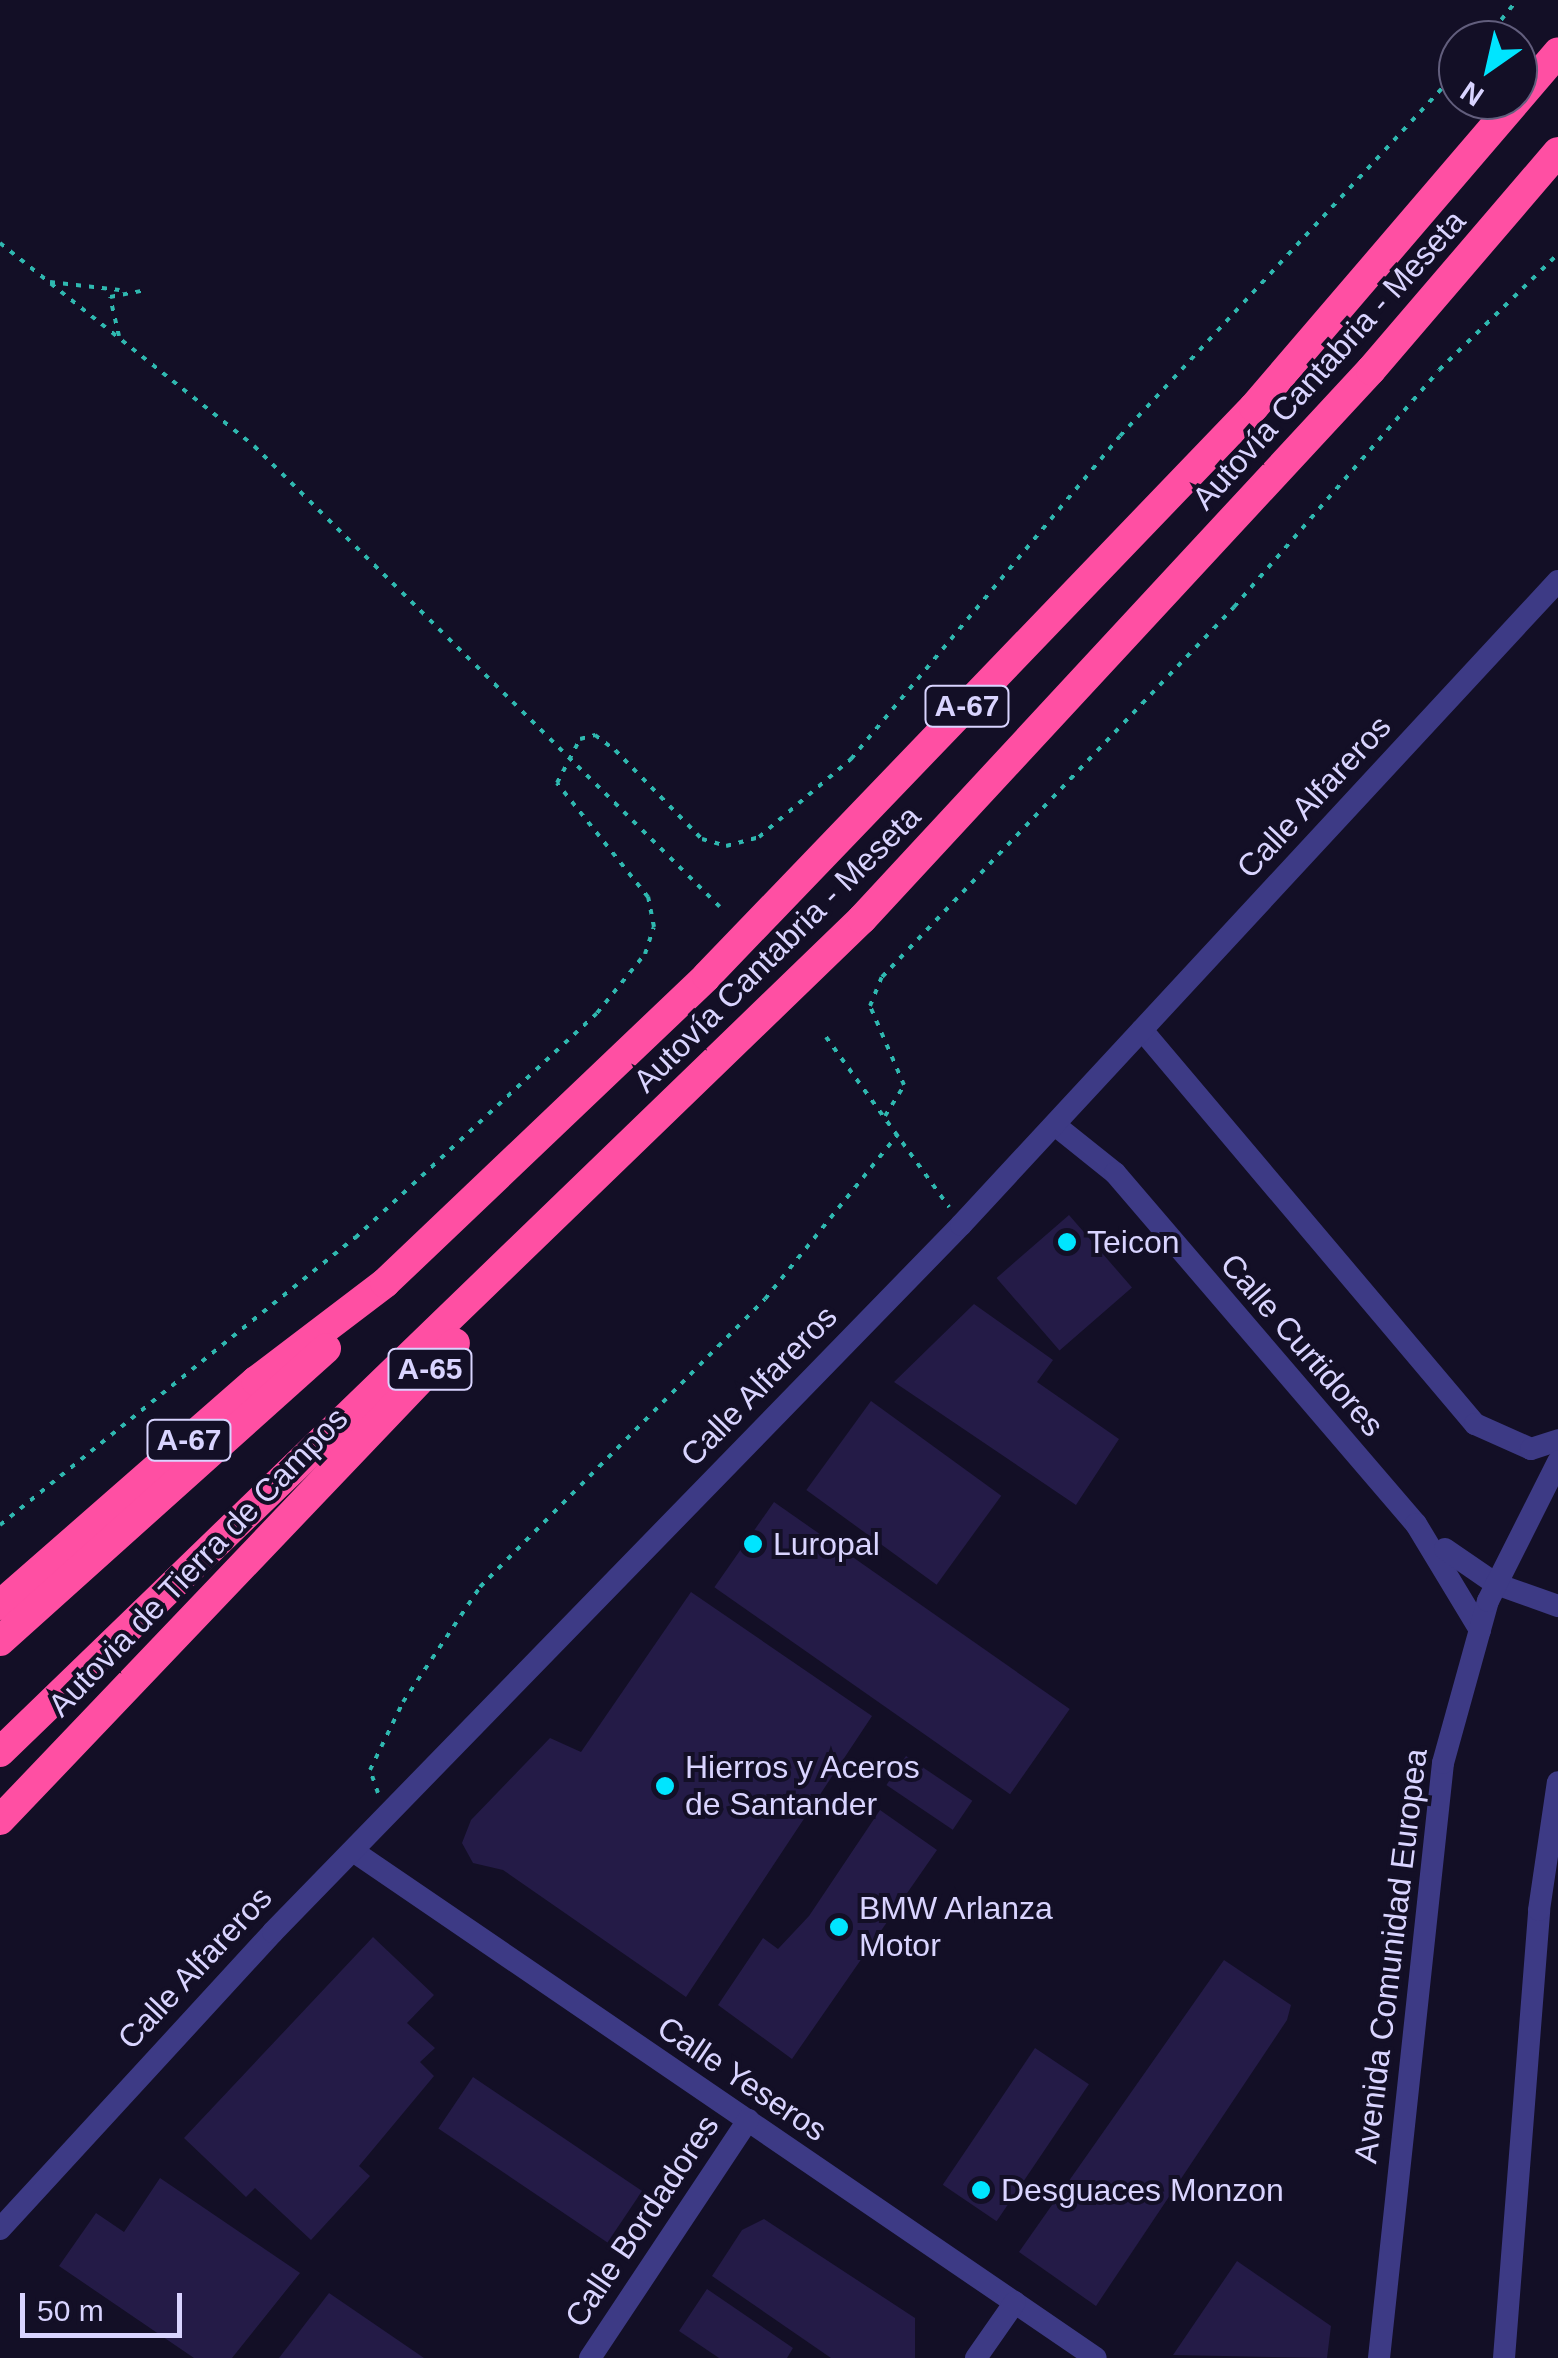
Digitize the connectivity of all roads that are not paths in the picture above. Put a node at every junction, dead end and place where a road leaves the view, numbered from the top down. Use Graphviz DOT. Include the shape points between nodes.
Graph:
graph roads {
  1 [pos="1558,52"];
  2 [pos="1558,152"];
  3 [pos="1554,593"];
  4 [pos="862,919"];
  5 [pos="1142,1030"];
  6 [pos="1054,1125"];
  7 [pos="385,1283"];
  8 [pos="1475,1424"];
  9 [pos="1558,1440"];
  10 [pos="1556,1472"];
  11 [pos="1416,1524"];
  12 [pos="1496,1584"];
  13 [pos="0,1605"];
  14 [pos="1558,1606"];
  15 [pos="1480,1630"];
  16 [pos="0,1641"];
  17 [pos="0,1752"];
  18 [pos="1558,1782"];
  19 [pos="0,1820"];
  20 [pos="352,1850"];
  21 [pos="748,2120"];
  22 [pos="0,2230"];
  23 [pos="1015,2302"];
  24 [pos="590,2358"];
  25 [pos="976,2358"];
  26 [pos="1096,2358"];
  27 [pos="1379,2358"];
  28 [pos="1504,2358"];
  1 -- 7 [label="highway, Autovía Cantabria - Meseta / A-67" via="1254,407 707,976"];
  2 -- 4 [label="highway, Autovía Cantabria - Meseta / A-67" via="1372,370"];
  3 -- 5 [label="street, Calle Alfareros"];
  4 -- 17 [label="highway, Autovía Cantabria - Meseta / A-67"];
  4 -- 19 [label="highway, Autovia de Tierra de Campos / A-65"];
  5 -- 6 [label="street, Calle Alfareros"];
  5 -- 8 [label="street"];
  6 -- 11 [label="street, Calle Curtidores" via="1115,1173"];
  6 -- 20 [label="street, Calle Alfareros"];
  7 -- 13 [label="highway, Autovía Cantabria - Meseta / A-67" via="256,1382"];
  7 -- 16 [label="highway, Autovia de Tierra de Campos / A-65" via="320,1356"];
  8 -- 9 [label="street" via="1531,1449"];
  8 -- 10 [label="street"];
  10 -- 12 [label="street, Avenida Comunidad Europea"];
  11 -- 12 [label="street, Calle Curtidores"];
  11 -- 15 [label="street, Calle Curtidores"];
  12 -- 14 [label="street, Calle Curtidores"];
  12 -- 15 [label="street, Avenida Comunidad Europea"];
  15 -- 27 [label="street, Avenida Comunidad Europea" via="1443,1763"];
  18 -- 28 [label="street"];
  20 -- 21 [label="street, Calle Yeseros"];
  20 -- 22 [label="street, Calle Alfareros"];
  21 -- 23 [label="street, Calle Yeseros"];
  21 -- 24 [label="street, Calle Bordadores"];
  23 -- 25 [label="street"];
  23 -- 26 [label="street, Calle Yeseros"];
}
